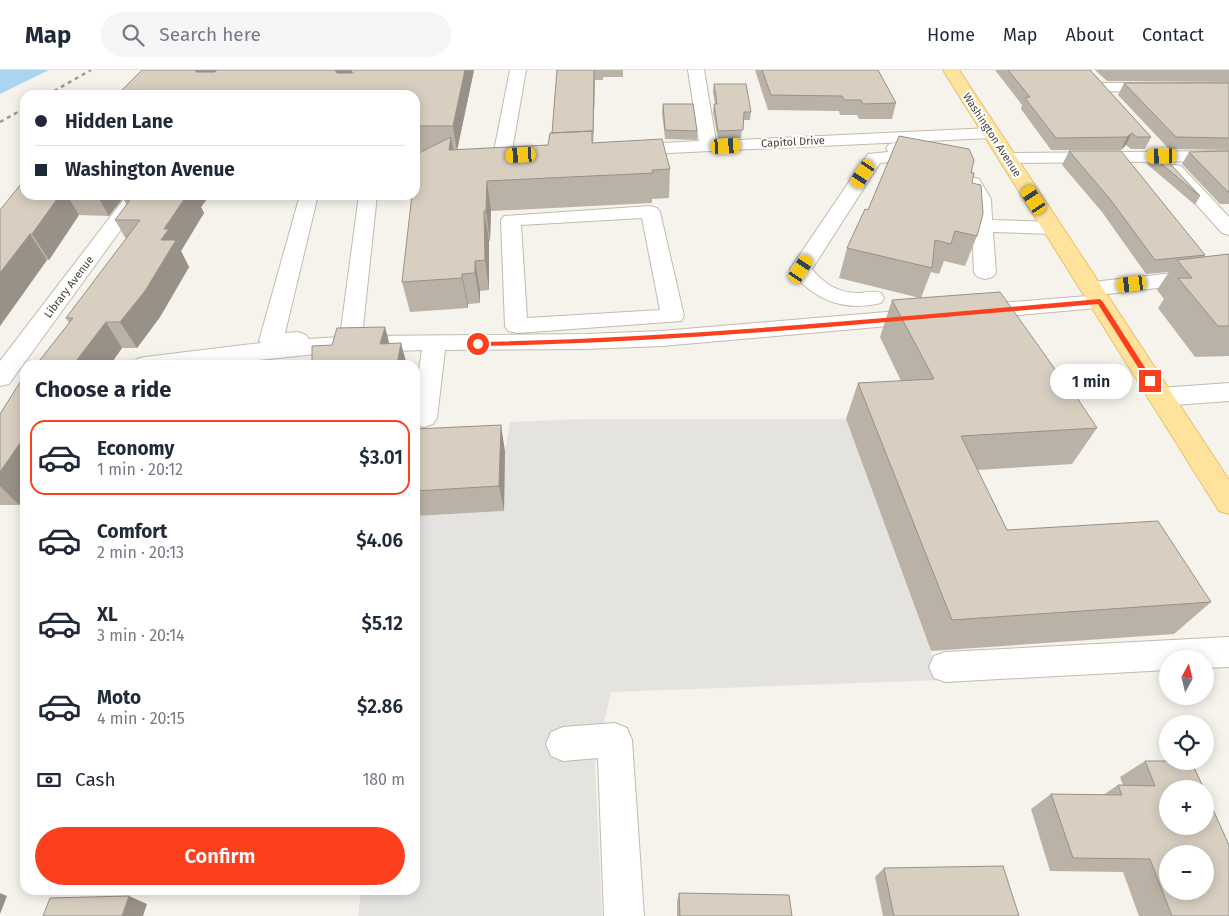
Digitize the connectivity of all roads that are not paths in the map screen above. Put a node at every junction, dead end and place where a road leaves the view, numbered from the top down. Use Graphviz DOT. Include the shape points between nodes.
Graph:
graph roads {
  1 [pos="518,70"];
  2 [pos="696,70"];
  3 [pos="950,70"];
  4 [pos="1229,88"];
  5 [pos="1114,102"];
  6 [pos="888,138"];
  7 [pos="1150,143"];
  8 [pos="708,146"];
  9 [pos="610,151"];
  10 [pos="985,152"];
  11 [pos="522,155"];
  12 [pos="502,156"];
  13 [pos="900,156"];
  14 [pos="1162,156"];
  15 [pos="1229,156"];
  16 [pos="483,157"];
  17 [pos="133,200"];
  18 [pos="308,200"];
  19 [pos="367,200"];
  20 [pos="983,226"];
  21 [pos="1052,228"];
  22 [pos="1229,229"];
  23 [pos="986,273"];
  24 [pos="1229,273"];
  25 [pos="1096,295"];
  26 [pos="873,298"];
  27 [pos="516,326"];
  28 [pos="351,336"];
  29 [pos="435,342"];
  30 [pos="190,360"];
  31 [pos="20,378"];
  32 [pos="0,380"];
  33 [pos="1229,392"];
  34 [pos="1160,397"];
  35 [pos="424,418"];
  36 [pos="1229,504"];
  37 [pos="1229,652"];
  38 [pos="945,667"];
  39 [pos="563,744"];
  40 [pos="624,916"];
  1 -- 12 [label="street"];
  2 -- 8 [label="street"];
  3 -- 10 [label="main road, Washington Avenue"];
  4 -- 5 [label="street" via="1096,82"];
  6 -- 8 [label="street, Capitol Drive"];
  6 -- 10 [label="street, Capitol Drive"];
  6 -- 13 [label="street"];
  7 -- 14 [label="street"];
  8 -- 9 [label="street, Capitol Drive"];
  10 -- 13 [label="street"];
  10 -- 14 [label="street"];
  10 -- 20 [label="street" via="981,199"];
  10 -- 21 [label="main road, Washington Avenue"];
  11 -- 12 [label="street"];
  12 -- 16 [label="street"];
  13 -- 26 [label="street" via="874,158 801,269 812,284 836,298"];
  14 -- 15 [label="street"];
  14 -- 22 [label="street"];
  17 -- 32 [label="street, Library Avenue"];
  18 -- 28 [label="street" via="270,341"];
  19 -- 28 [label="street"];
  20 -- 21 [label="street"];
  20 -- 23 [label="street"];
  21 -- 25 [label="main road, Washington Avenue"];
  24 -- 25 [label="street"];
  25 -- 29 [label="street" via="952,314 698,336 478,344"];
  25 -- 34 [label="main road, Washington Avenue"];
  27 -- 27 [label="street" via="673,316 650,212 512,220"];
  27 -- 28 [label="street"];
  29 -- 30 [label="street" via="316,346"];
  29 -- 35 [label="street"];
  31 -- 32 [label="street"];
  33 -- 34 [label="street"];
  34 -- 36 [label="main road, Washington Avenue"];
  37 -- 38 [label="street"];
  39 -- 40 [label="street" via="614,740"];
}
